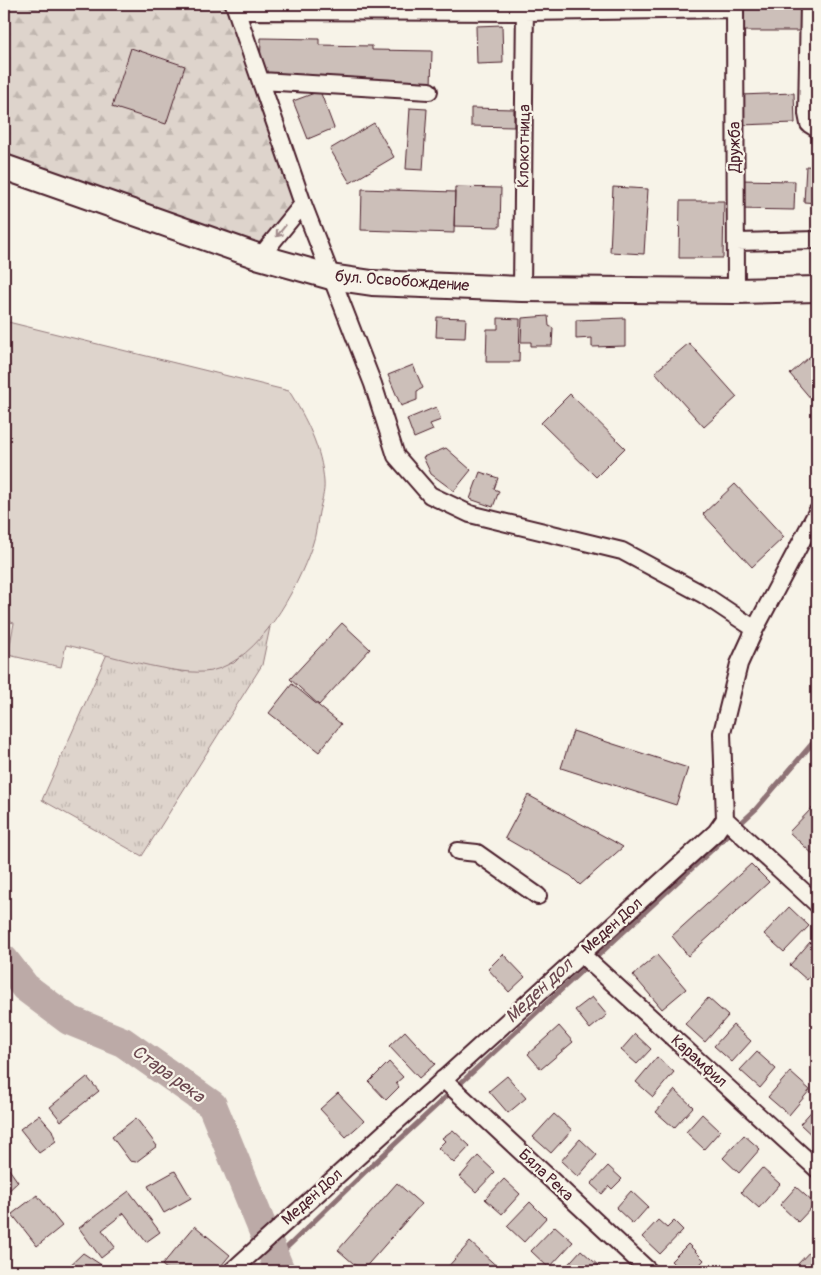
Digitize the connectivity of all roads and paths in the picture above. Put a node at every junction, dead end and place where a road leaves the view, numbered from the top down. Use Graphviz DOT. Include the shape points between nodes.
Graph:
graph roads {
  1 [pos="809,4"];
  2 [pos="735,6"];
  3 [pos="235,7"];
  4 [pos="525,8"];
  5 [pos="260,81"];
  6 [pos="429,92"];
  7 [pos="817,129"];
  8 [pos="4,167"];
  9 [pos="303,204"];
  10 [pos="817,240"];
  11 [pos="736,242"];
  12 [pos="260,257"];
  13 [pos="331,278"];
  14 [pos="522,289"];
  15 [pos="817,289"];
  16 [pos="736,291"];
  17 [pos="817,512"];
  18 [pos="754,629"];
  19 [pos="728,822"];
  20 [pos="458,851"];
  21 [pos="538,896"];
  22 [pos="817,904"];
  23 [pos="588,960"];
  24 [pos="450,1085"];
  25 [pos="817,1169"];
  26 [pos="235,1268"];
  27 [pos="649,1271"];
  1 -- 7 [label="street" via="807,114 809,124"];
  2 -- 4 [label="street"];
  2 -- 11 [label="street, Дружба"];
  3 -- 4 [label="street"];
  3 -- 5 [label="street"];
  4 -- 14 [label="street, Клокотница"];
  5 -- 6 [label="street"];
  5 -- 9 [label="street"];
  8 -- 12 [label="main road, бул. Освобождение"];
  9 -- 12 [label="street, one-way"];
  9 -- 13 [label="street"];
  10 -- 11 [label="street"];
  11 -- 16 [label="street, Дружба"];
  12 -- 13 [label="main road, бул. Освобождение"];
  13 -- 14 [label="main road, бул. Освобождение" via="372,283"];
  13 -- 18 [label="street" via="373,384 396,456 430,495 470,514 622,551 697,591"];
  14 -- 16 [label="main road, бул. Освобождение"];
  15 -- 16 [label="main road, бул. Освобождение"];
  17 -- 18 [label="street"];
  18 -- 19 [label="street" via="739,664 722,733"];
  19 -- 22 [label="street"];
  19 -- 23 [label="street, Меден Дол"];
  20 -- 21 [label="street" via="477,853"];
  23 -- 24 [label="street, Меден Дол"];
  23 -- 25 [label="street, Карамфил"];
  24 -- 26 [label="street, Меден Дол" via="312,1197"];
  24 -- 27 [label="street, Бяла Река"];
}
